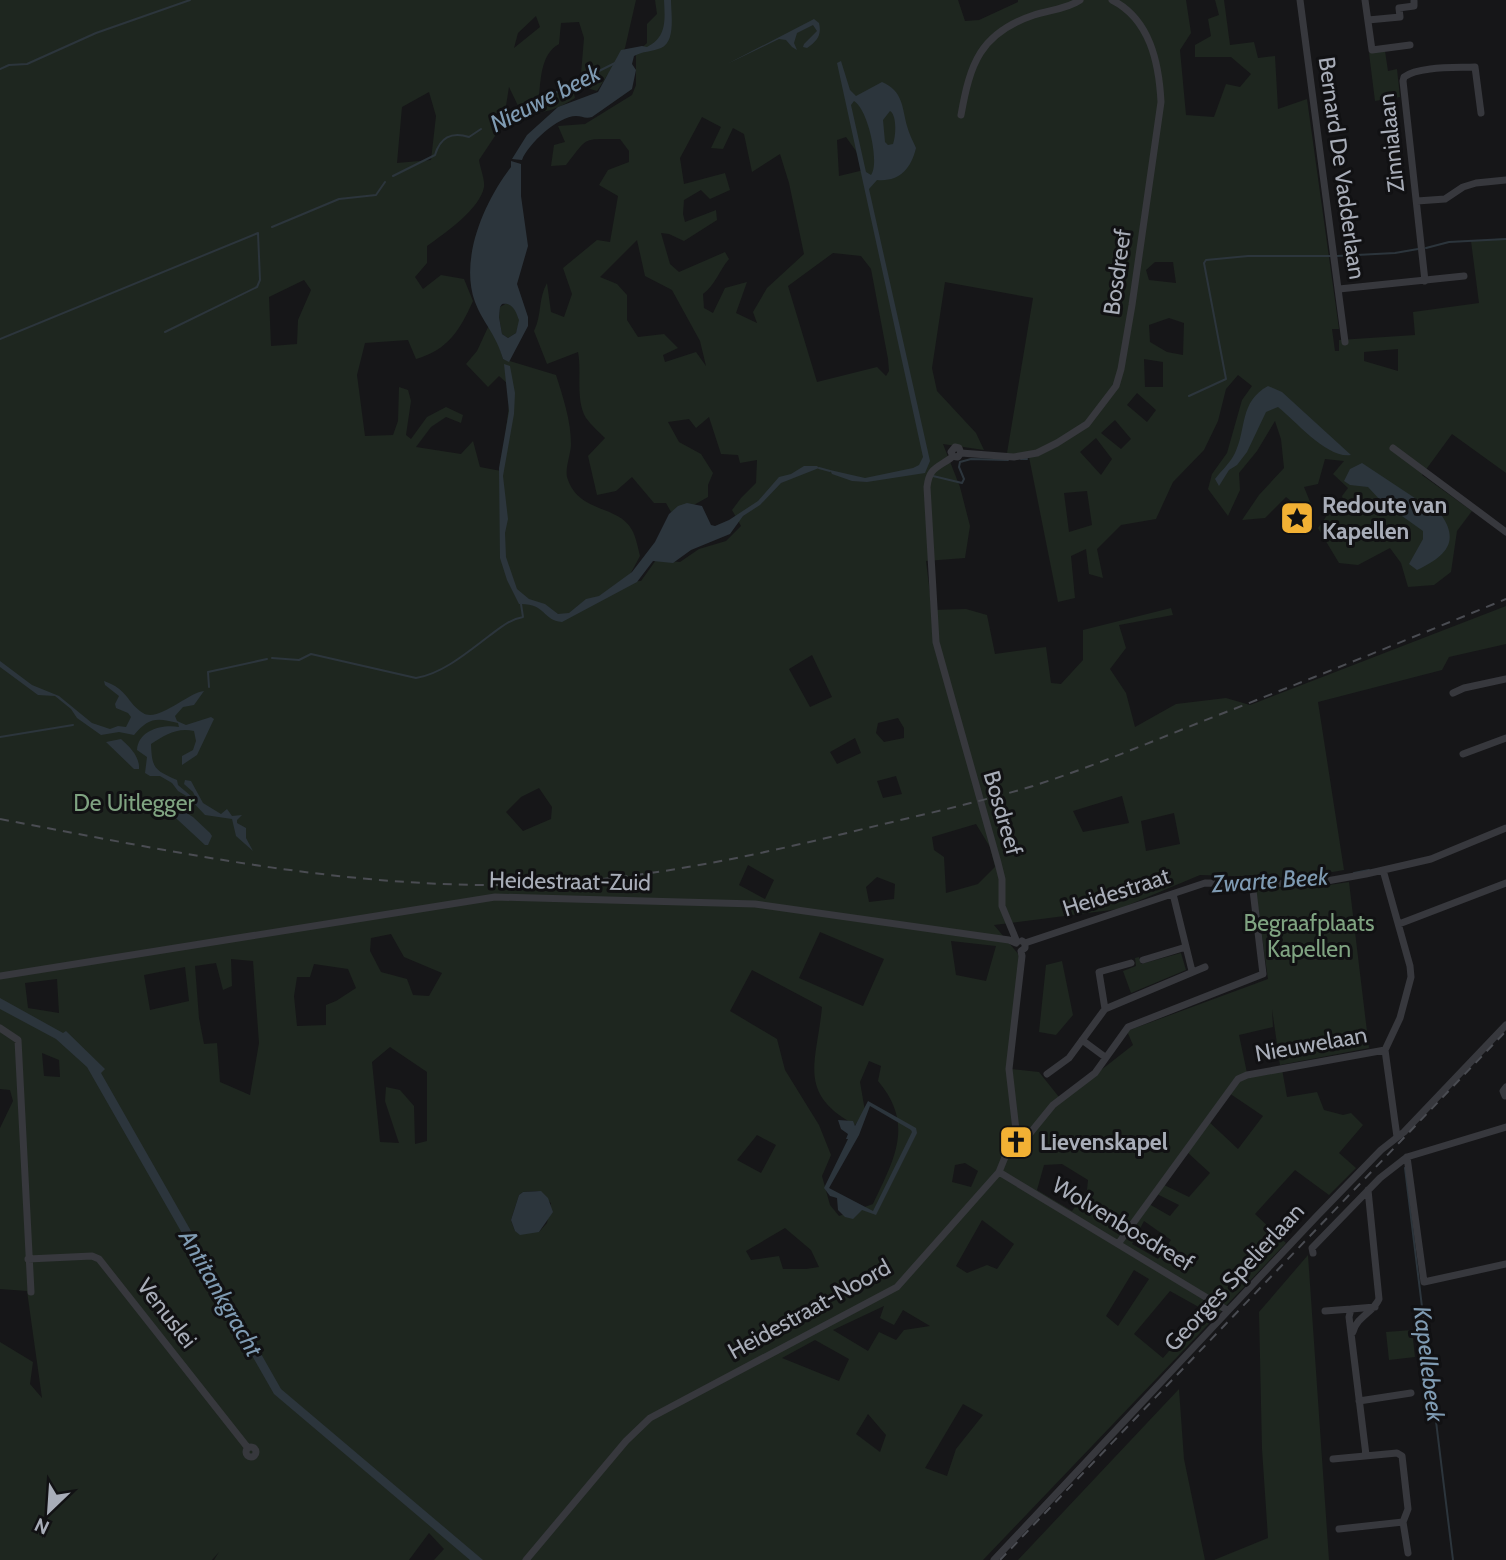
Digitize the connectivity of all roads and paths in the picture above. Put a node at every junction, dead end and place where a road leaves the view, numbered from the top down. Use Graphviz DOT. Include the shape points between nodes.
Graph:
graph roads {
  1 [pos="1080,0"];
  2 [pos="1112,0"];
  3 [pos="1300,0"];
  4 [pos="1365,0"];
  5 [pos="1414,1"];
  6 [pos="1368,20"];
  7 [pos="1410,45"];
  8 [pos="1481,113"];
  9 [pos="961,115"];
  10 [pos="1506,180"];
  11 [pos="1417,201"];
  12 [pos="1464,276"];
  13 [pos="1426,281"];
  14 [pos="1339,289"];
  15 [pos="1345,342"];
  16 [pos="1393,448"];
  17 [pos="1506,532"];
  18 [pos="1506,679"];
  19 [pos="1453,693"];
  20 [pos="1506,738"];
  21 [pos="1463,754"];
  22 [pos="1506,828"];
  23 [pos="1383,870"];
  24 [pos="1252,882"];
  25 [pos="1506,883"];
  26 [pos="1173,894"];
  27 [pos="1399,924"];
  28 [pos="1020,945"];
  29 [pos="1186,947"];
  30 [pos="1143,960"];
  31 [pos="1131,963"];
  32 [pos="1205,967"];
  33 [pos="1192,971"];
  34 [pos="0,976"];
  35 [pos="1105,1009"];
  36 [pos="1506,1025"];
  37 [pos="0,1027"];
  38 [pos="1082,1040"];
  39 [pos="1385,1050"];
  40 [pos="1105,1057"];
  41 [pos="1047,1074"];
  42 [pos="1506,1087"];
  43 [pos="1505,1096"];
  44 [pos="1506,1127"];
  45 [pos="1397,1137"];
  46 [pos="1017,1148"];
  47 [pos="1407,1157"];
  48 [pos="999,1172"];
  49 [pos="1368,1190"];
  50 [pos="1118,1244"];
  51 [pos="1312,1253"];
  52 [pos="28,1259"];
  53 [pos="1506,1264"];
  54 [pos="31,1292"];
  55 [pos="1375,1307"];
  56 [pos="1351,1309"];
  57 [pos="1227,1310"];
  58 [pos="1325,1311"];
  59 [pos="1352,1338"];
  60 [pos="1411,1393"];
  61 [pos="1359,1401"];
  62 [pos="248,1448"];
  63 [pos="1366,1455"];
  64 [pos="1332,1459"];
  65 [pos="1403,1522"];
  66 [pos="1339,1529"];
  67 [pos="1408,1553"];
  68 [pos="526,1560"];
  69 [pos="994,1560"];
  1 -- 9 [label="street" via="1025,18 995,35 970,72"];
  2 -- 28 [label="street, Bosdreef" via="1128,10 1148,39 1160,76 1161,102 1116,386 1087,424 1057,443 1014,457 961,453 955,447 953,456 933,468 927,487 935,632 1002,879 1002,906"];
  3 -- 14 [label="street, Bernard De Vadderlaan"];
  4 -- 6 [label="street"];
  5 -- 6 [label="street" via="1414,6 1399,8 1400,17"];
  6 -- 7 [label="street" via="1372,50"];
  8 -- 11 [label="street, Zinnialaan" via="1475,67 1426,70 1404,77"];
  10 -- 11 [label="street" via="1463,187 1445,199"];
  11 -- 13 [label="street, Zinnialaan"];
  12 -- 13 [label="street"];
  13 -- 14 [label="street"];
  14 -- 15 [label="street, Bernard De Vadderlaan"];
  16 -- 17 [label="street"];
  18 -- 19 [label="street"];
  20 -- 21 [label="street"];
  22 -- 23 [label="street, Heidestraat" via="1443,855"];
  23 -- 24 [label="street, Heidestraat" via="1310,884"];
  23 -- 27 [label="street"];
  24 -- 26 [label="street, Heidestraat" via="1205,883"];
  24 -- 40 [label="street" via="1263,974 1128,1027"];
  25 -- 27 [label="street"];
  26 -- 28 [label="street, Heidestraat"];
  26 -- 29 [label="street"];
  27 -- 39 [label="street" via="1411,977"];
  28 -- 34 [label="street, Heidestraat-Zuid" via="755,904 495,897"];
  28 -- 48 [label="street, Heidestraat-Noord" via="1023,956 1009,1069 1016,1130"];
  29 -- 30 [label="street"];
  29 -- 33 [label="street"];
  31 -- 35 [label="street" via="1098,972"];
  32 -- 33 [label="street"];
  33 -- 35 [label="street"];
  35 -- 38 [label="street"];
  36 -- 45 [label="street, Georges Spelierlaan"];
  37 -- 52 [label="street" via="18,1040"];
  38 -- 40 [label="street"];
  38 -- 41 [label="street" via="1069,1058"];
  39 -- 45 [label="street"];
  39 -- 50 [label="street, Nieuwelaan" via="1238,1079"];
  40 -- 46 [label="street" via="1095,1073 1053,1105"];
  42 -- 43 [label="street"];
  44 -- 47 [label="street"];
  45 -- 57 [label="street, Georges Spelierlaan"];
  47 -- 49 [label="street"];
  47 -- 53 [label="street" via="1424,1282"];
  48 -- 50 [label="street, Wolvenbosdreef"];
  48 -- 68 [label="street, Heidestraat-Noord" via="897,1287 650,1418"];
  49 -- 51 [label="street"];
  49 -- 55 [label="street" via="1379,1299"];
  50 -- 57 [label="street, Wolvenbosdreef"];
  52 -- 54 [label="street"];
  52 -- 62 [label="street, Venuslei" via="99,1259"];
  55 -- 56 [label="street"];
  55 -- 59 [label="street" via="1360,1318"];
  56 -- 58 [label="street"];
  56 -- 59 [label="street"];
  57 -- 69 [label="street, Georges Spelierlaan"];
  59 -- 61 [label="street"];
  60 -- 61 [label="street"];
  61 -- 63 [label="street"];
  63 -- 64 [label="street"];
  63 -- 65 [label="street" via="1392,1452 1402,1456 1408,1509"];
  65 -- 66 [label="street"];
  65 -- 67 [label="street"];
}
